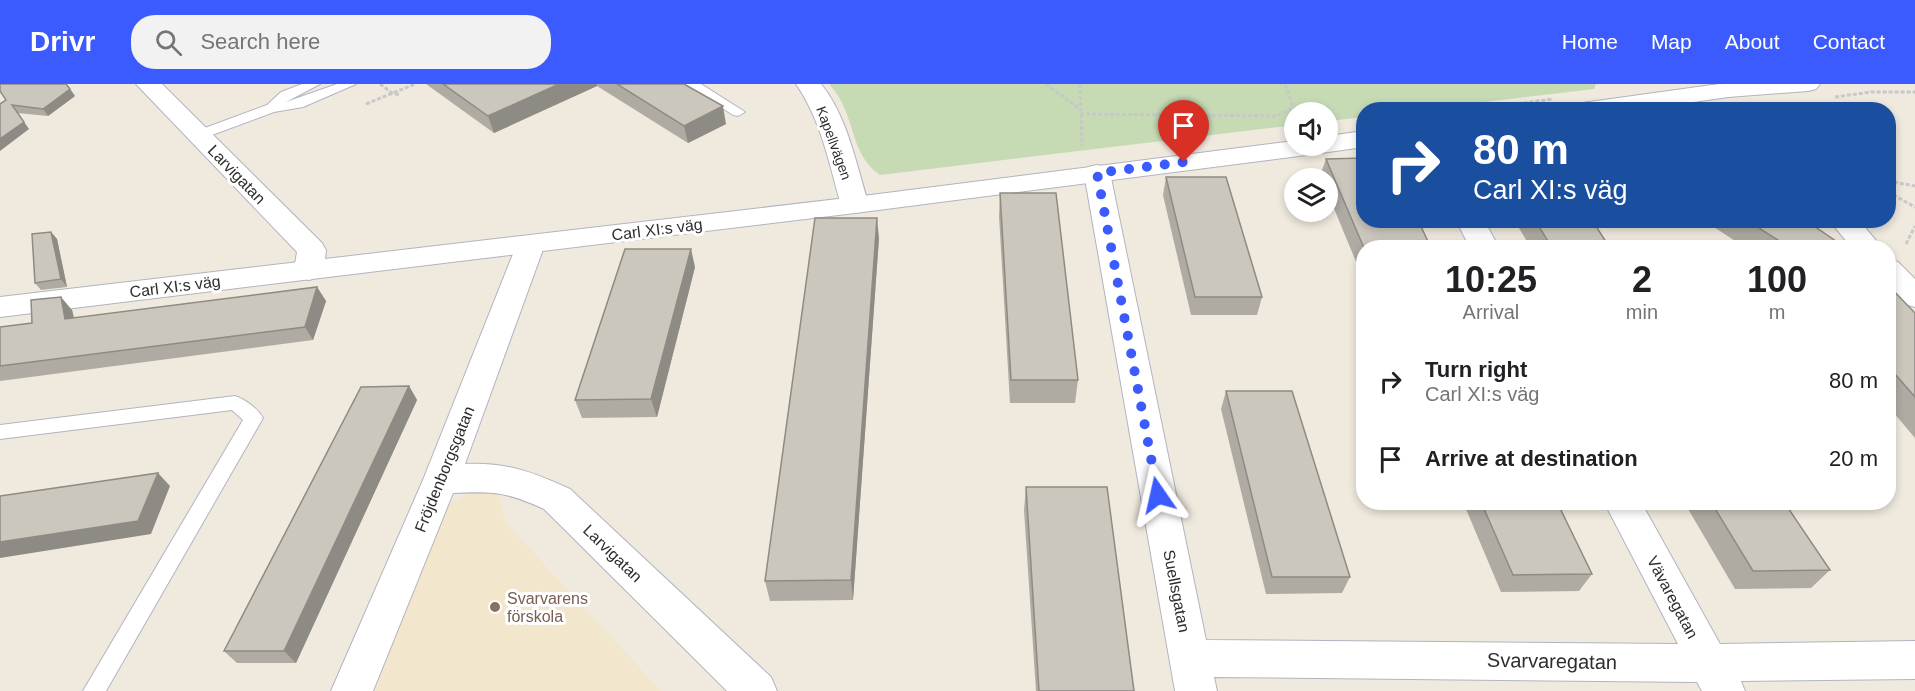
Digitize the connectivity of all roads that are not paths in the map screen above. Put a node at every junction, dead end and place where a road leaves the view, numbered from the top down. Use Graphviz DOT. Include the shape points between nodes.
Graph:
graph roads {
  1 [pos="148,84"];
  2 [pos="313,84"];
  3 [pos="349,84"];
  4 [pos="692,84"];
  5 [pos="808,84"];
  6 [pos="1808,84"];
  7 [pos="1725,87"];
  8 [pos="1632,102"];
  9 [pos="1737,102"];
  10 [pos="271,108"];
  11 [pos="738,112"];
  12 [pos="199,135"];
  13 [pos="1356,140"];
  14 [pos="1338,143"];
  15 [pos="1284,148"];
  16 [pos="1089,160"];
  17 [pos="855,205"];
  18 [pos="1850,228"];
  19 [pos="1862,240"];
  20 [pos="531,244"];
  21 [pos="1896,258"];
  22 [pos="309,270"];
  23 [pos="1915,297"];
  24 [pos="0,307"];
  25 [pos="0,432"];
  26 [pos="441,480"];
  27 [pos="1626,510"];
  28 [pos="1915,660"];
  29 [pos="1193,675"];
  30 [pos="1716,677"];
  31 [pos="94,691"];
  32 [pos="352,691"];
  33 [pos="756,691"];
  1 -- 12 [label="street, Larvigatan"];
  2 -- 10 [label="lane" via="286,95"];
  3 -- 10 [label="lane" via="298,104"];
  4 -- 11 [label="lane"];
  5 -- 17 [label="street, Kapellvägen" via="828,119"];
  6 -- 7 [label="street"];
  7 -- 8 [label="street"];
  7 -- 9 [label="street"];
  10 -- 12 [label="lane"];
  12 -- 22 [label="street, Larvigatan" via="312,250"];
  13 -- 14 [label="street"];
  15 -- 16 [label="street, Carl XI:s väg"];
  16 -- 17 [label="street, Carl XI:s väg"];
  16 -- 29 [label="street, Suellsgatan"];
  17 -- 20 [label="street, Carl XI:s väg"];
  18 -- 19 [label="street"];
  20 -- 22 [label="street, Carl XI:s väg"];
  20 -- 26 [label="street, Fröjdenborgsgatan"];
  21 -- 23 [label="street"];
  22 -- 24 [label="street, Carl XI:s väg"];
  25 -- 31 [label="lane" via="235,403 254,418"];
  26 -- 32 [label="street, Fröjdenborgsgatan"];
  26 -- 33 [label="street, Larvigatan" via="492,477 531,487 557,499"];
  27 -- 30 [label="street, Vävaregatan"];
  28 -- 30 [label="street, Svarvaregatan"];
  29 -- 30 [label="street, Svarvaregatan"];
}
